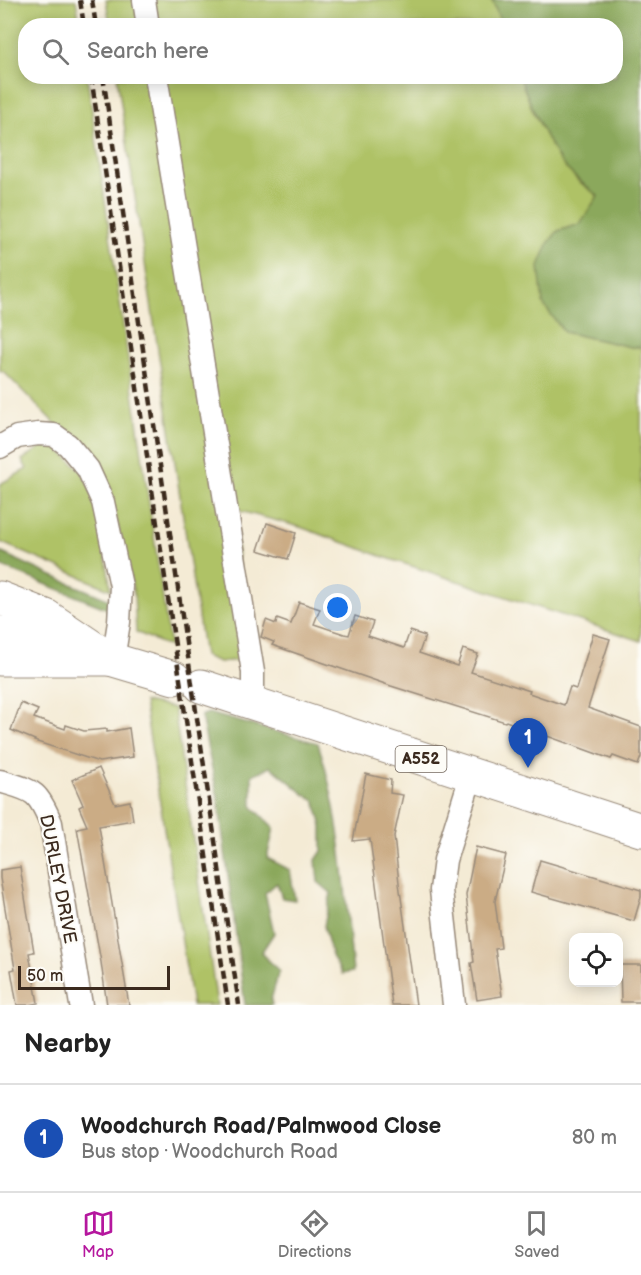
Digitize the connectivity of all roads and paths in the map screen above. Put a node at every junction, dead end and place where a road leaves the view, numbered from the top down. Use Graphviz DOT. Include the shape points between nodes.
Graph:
graph roads {
  1 [pos="144,0"];
  2 [pos="147,18"];
  3 [pos="157,84"];
  4 [pos="0,447"];
  5 [pos="0,598"];
  6 [pos="5,640"];
  7 [pos="112,659"];
  8 [pos="253,703"];
  9 [pos="471,776"];
  10 [pos="0,781"];
  11 [pos="641,830"];
  12 [pos="81,1005"];
  13 [pos="454,1005"];
  1 -- 2 [label="street"];
  3 -- 8 [label="street" via="253,672"];
  4 -- 7 [label="street" via="17,438 54,435 88,469 103,502 122,586"];
  5 -- 7 [label="highway" via="46,616"];
  6 -- 7 [label="highway"];
  7 -- 8 [label="highway, A552"];
  8 -- 9 [label="highway, A552"];
  9 -- 11 [label="highway, A552"];
  9 -- 13 [label="street" via="445,860 441,890"];
  10 -- 12 [label="street, DURLEY DRIVE" via="32,790 42,801 51,823"];
}
